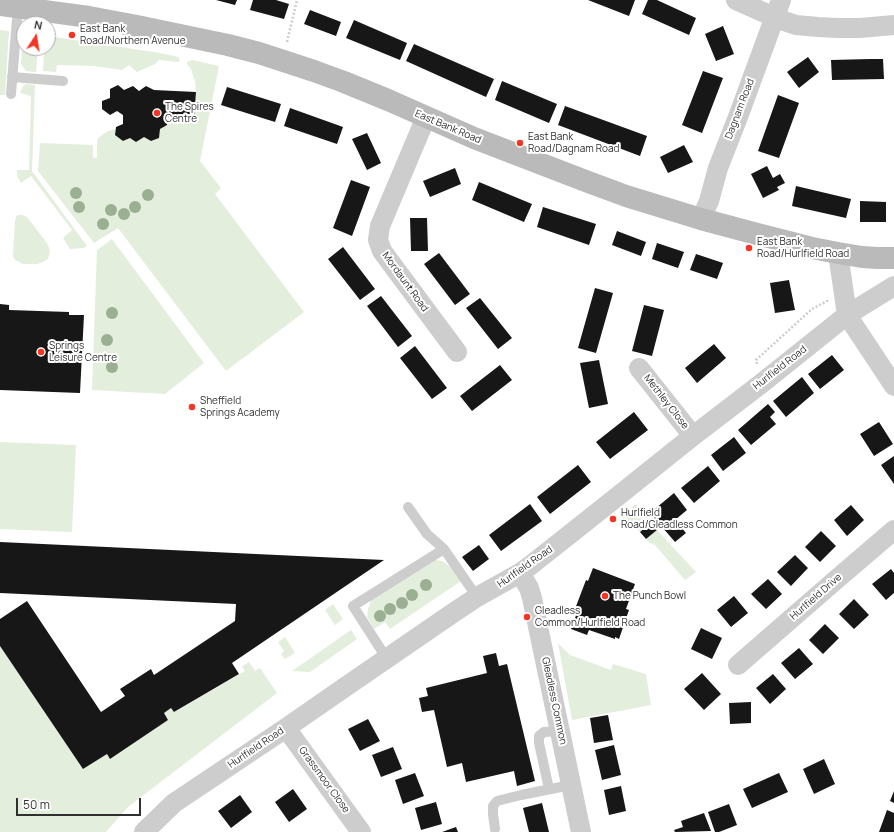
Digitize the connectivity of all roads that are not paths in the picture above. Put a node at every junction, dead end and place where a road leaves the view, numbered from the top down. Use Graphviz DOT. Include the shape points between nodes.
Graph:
graph roads {
  1 [pos="736,0"];
  2 [pos="9,6"];
  3 [pos="778,9"];
  4 [pos="894,25"];
  5 [pos="12,77"];
  6 [pos="63,81"];
  7 [pos="11,94"];
  8 [pos="426,117"];
  9 [pos="701,219"];
  10 [pos="838,253"];
  11 [pos="894,258"];
  12 [pos="894,286"];
  13 [pos="848,314"];
  14 [pos="457,352"];
  15 [pos="639,368"];
  16 [pos="894,386"];
  17 [pos="693,436"];
  18 [pos="408,507"];
  19 [pos="894,530"];
  20 [pos="444,549"];
  21 [pos="520,572"];
  22 [pos="477,597"];
  23 [pos="387,659"];
  24 [pos="738,665"];
  25 [pos="286,728"];
  26 [pos="560,731"];
  27 [pos="571,785"];
  28 [pos="549,789"];
  29 [pos="495,829"];
  30 [pos="144,832"];
  31 [pos="361,832"];
  32 [pos="581,832"];
  1 -- 3 [label="street"];
  2 -- 5 [label="lane"];
  2 -- 8 [label="street, East Bank Road" via="89,17 228,45 314,71"];
  3 -- 4 [label="street" via="796,25 860,28"];
  3 -- 9 [label="street, Dagnam Road"];
  5 -- 6 [label="lane"];
  5 -- 7 [label="lane"];
  8 -- 9 [label="street, East Bank Road" via="626,196"];
  8 -- 14 [label="street, Mordaunt Road" via="380,226 378,240 382,251"];
  9 -- 10 [label="street, East Bank Road"];
  10 -- 11 [label="street, East Bank Road"];
  10 -- 13 [label="street"];
  12 -- 13 [label="street, Hurlfield Road"];
  13 -- 16 [label="street"];
  13 -- 17 [label="street, Hurlfield Road"];
  15 -- 17 [label="street, Methley Close"];
  17 -- 21 [label="street, Hurlfield Road"];
  18 -- 20 [label="lane" via="427,534"];
  19 -- 24 [label="street, Hurlfield Drive"];
  20 -- 22 [label="lane"];
  20 -- 23 [label="lane" via="353,606"];
  21 -- 22 [label="street, Hurlfield Road"];
  21 -- 26 [label="street, Gleadless Common" via="532,598"];
  22 -- 23 [label="street, Hurlfield Road"];
  23 -- 25 [label="street, Hurlfield Road"];
  25 -- 30 [label="street, Hurlfield Road" via="174,803"];
  25 -- 31 [label="street, Grassmoor Close"];
  26 -- 27 [label="street, Gleadless Common"];
  26 -- 28 [label="lane" via="544,732 539,736"];
  27 -- 28 [label="lane"];
  27 -- 32 [label="street, Gleadless Common"];
  28 -- 29 [label="lane" via="497,801 493,814"];
}
